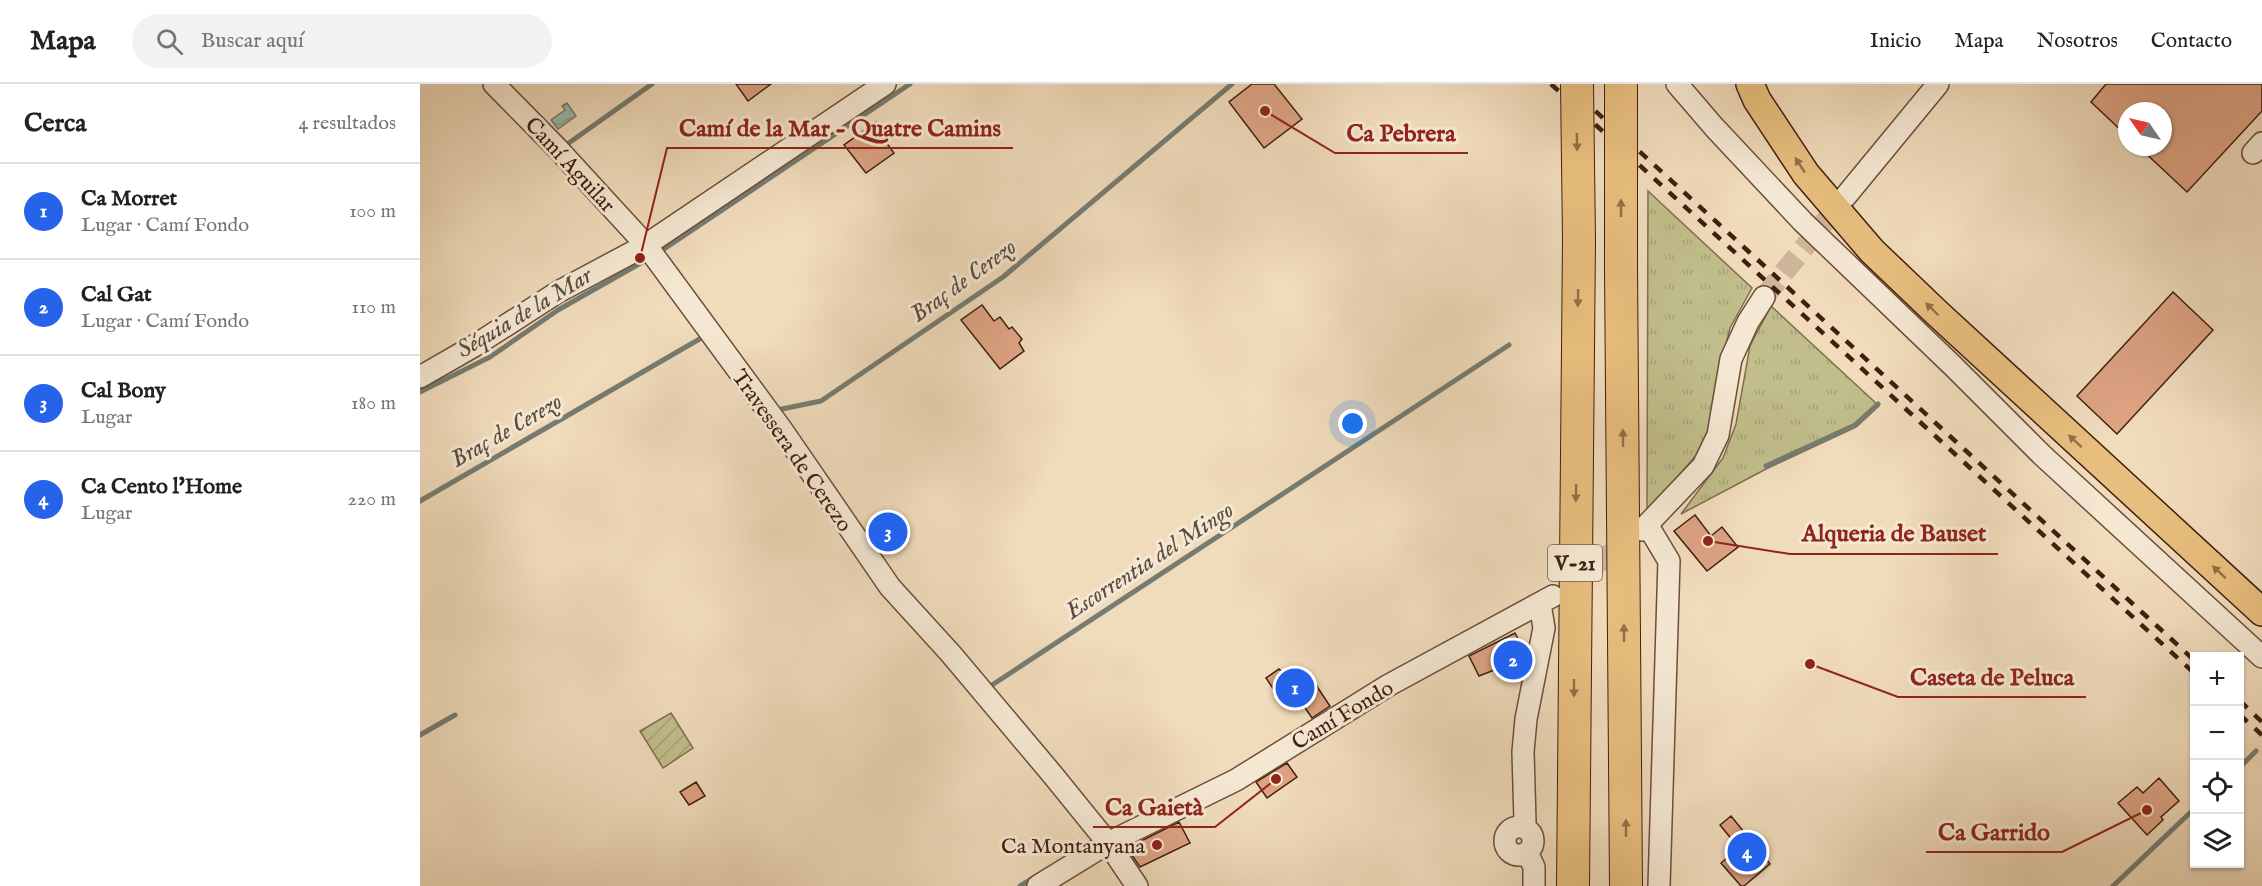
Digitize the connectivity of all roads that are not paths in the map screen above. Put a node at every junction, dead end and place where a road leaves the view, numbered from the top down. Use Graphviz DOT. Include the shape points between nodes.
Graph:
graph roads {
  1 [pos="494,84"];
  2 [pos="885,84"];
  3 [pos="1577,84"];
  4 [pos="1621,84"];
  5 [pos="1677,84"];
  6 [pos="1750,84"];
  7 [pos="1938,84"];
  8 [pos="1845,197"];
  9 [pos="646,245"];
  10 [pos="1764,297"];
  11 [pos="420,377"];
  12 [pos="2262,612"];
  13 [pos="2262,657"];
  14 [pos="1108,843"];
  15 [pos="1038,886"];
  16 [pos="1137,886"];
  17 [pos="1534,886"];
  18 [pos="1573,886"];
  19 [pos="1626,886"];
  20 [pos="1659,886"];
  1 -- 9 [label="street, Camí Aguilar"];
  2 -- 9 [label="street"];
  3 -- 18 [label="highway, V-21, one-way, bridge"];
  19 -- 4 [label="highway, V-21, one-way, bridge"];
  5 -- 13 [label="street" via="1803,222 2042,455"];
  12 -- 6 [label="main road, one-way" via="1872,251 1806,174"];
  7 -- 8 [label="street"];
  9 -- 11 [label="street" via="558,292"];
  9 -- 14 [label="street, Travessera de Cerezo" via="782,430 890,587 958,662"];
  10 -- 20 [label="street" via="1731,359 1718,435 1703,466 1645,528 1669,561"];
  14 -- 15 [label="street, Camí Fondo"];
  14 -- 16 [label="street, Travessera de Cerezo"];
  14 -- 17 [label="street, Camí Fondo" via="1236,780 1389,685 1546,600 1523,752 1523,827 1533,837 1527,852 1534,867"];
}
